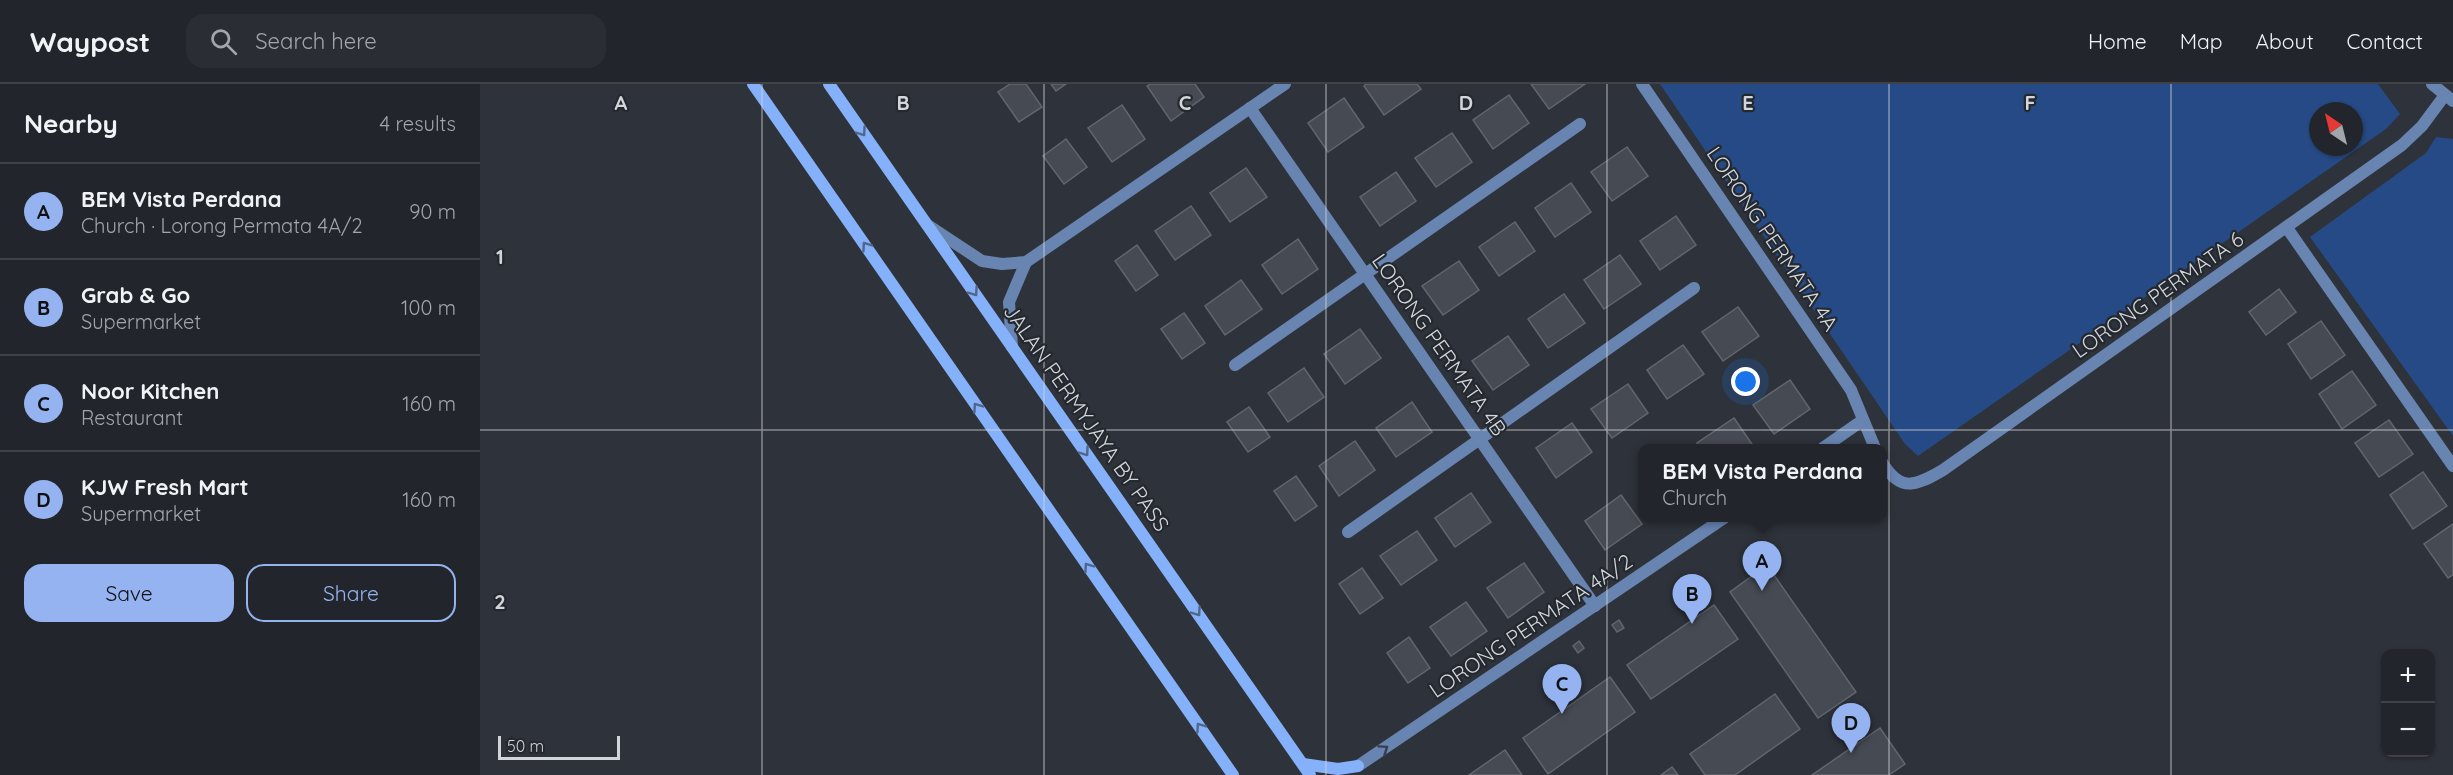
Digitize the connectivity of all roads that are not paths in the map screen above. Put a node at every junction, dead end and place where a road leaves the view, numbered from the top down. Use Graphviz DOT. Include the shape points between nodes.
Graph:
graph roads {
  1 [pos="753,84"];
  2 [pos="829,84"];
  3 [pos="1285,84"];
  4 [pos="1642,84"];
  5 [pos="2432,84"];
  6 [pos="2449,98"];
  7 [pos="1250,108"];
  8 [pos="1580,124"];
  9 [pos="928,226"];
  10 [pos="2287,228"];
  11 [pos="1026,262"];
  12 [pos="1366,273"];
  13 [pos="1694,288"];
  14 [pos="1012,347"];
  15 [pos="1235,365"];
  16 [pos="1863,420"];
  17 [pos="1480,438"];
  18 [pos="1829,444"];
  19 [pos="1873,444"];
  20 [pos="2453,466"];
  21 [pos="1887,469"];
  22 [pos="1718,522"];
  23 [pos="1348,532"];
  24 [pos="1595,606"];
  25 [pos="1358,766"];
  26 [pos="1306,770"];
  27 [pos="1233,775"];
  27 -- 1 [label="main road, one-way"];
  2 -- 9 [label="main road, JALAN PERMYJAYA BY PASS, one-way"];
  3 -- 7 [label="street"];
  4 -- 16 [label="street, LORONG PERMATA 4A" via="1851,390"];
  5 -- 6 [label="street"];
  6 -- 10 [label="street, LORONG PERMATA 6" via="2410,138"];
  7 -- 11 [label="street"];
  7 -- 12 [label="street, LORONG PERMATA 4B"];
  8 -- 12 [label="street"];
  9 -- 11 [label="street" via="982,261"];
  9 -- 14 [label="main road, JALAN PERMYJAYA BY PASS, one-way"];
  10 -- 20 [label="street"];
  10 -- 21 [label="street, LORONG PERMATA 6" via="1922,483 1896,481"];
  11 -- 14 [label="street" via="1009,303"];
  12 -- 15 [label="street"];
  12 -- 17 [label="street, LORONG PERMATA 4B"];
  13 -- 17 [label="street"];
  14 -- 26 [label="main road, JALAN PERMYJAYA BY PASS, one-way"];
  16 -- 18 [label="street"];
  16 -- 19 [label="street"];
  17 -- 23 [label="street"];
  17 -- 24 [label="street, LORONG PERMATA 4B"];
  22 -- 24 [label="street, LORONG PERMATA 4A/2"];
  25 -- 24 [label="street, LORONG PERMATA 4A/2, one-way"];
  25 -- 26 [label="main road"];
}
